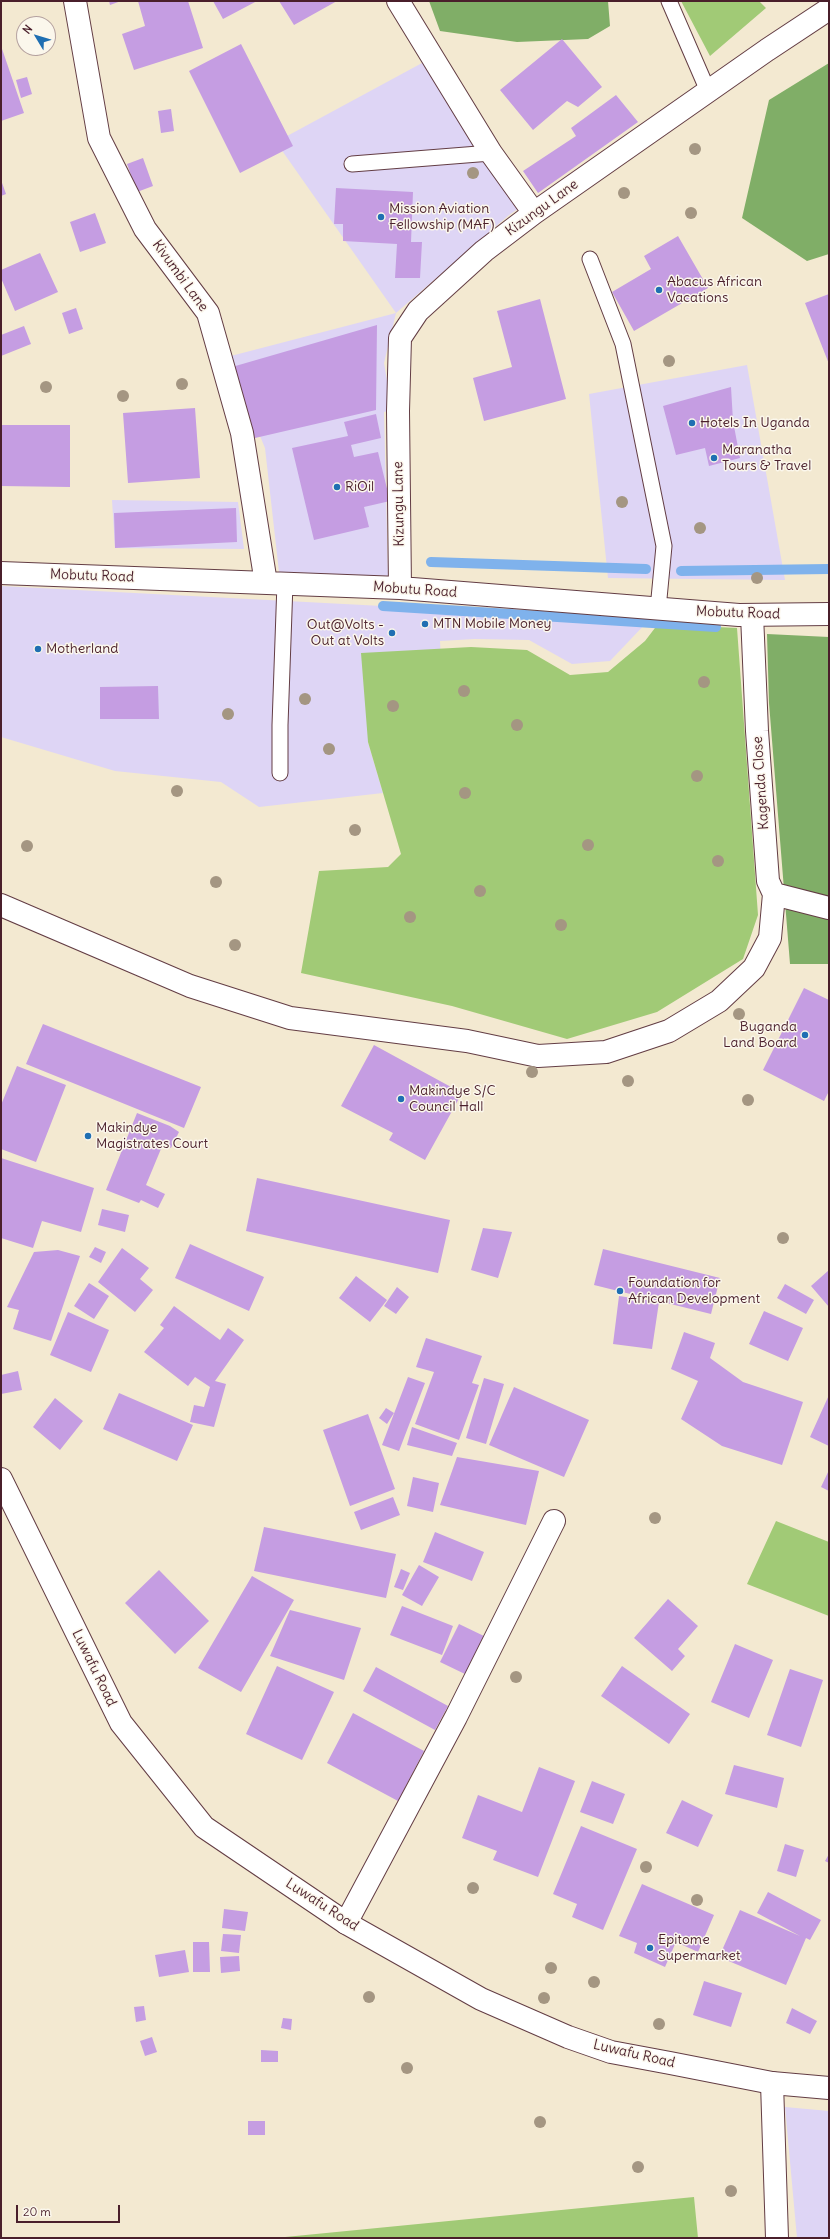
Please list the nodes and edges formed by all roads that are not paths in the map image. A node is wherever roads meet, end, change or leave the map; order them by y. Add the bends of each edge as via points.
1 (75, 1) edge
2 (398, 1) edge
3 (669, 1) edge
4 (829, 10) edge
5 (708, 91) junction
6 (491, 153) junction
7 (352, 164) dead end
8 (534, 213) junction
9 (590, 259) dead end
10 (1, 573) edge
11 (276, 583) junction
12 (400, 588) junction
13 (658, 609) junction
14 (829, 614) edge
15 (752, 615) junction
16 (280, 773) dead end
17 (774, 894) junction
18 (1, 905) edge
19 (829, 908) edge
20 (1, 1479) edge
21 (554, 1521) dead end
22 (346, 1923) junction
23 (772, 2083) junction
24 (829, 2088) edge
25 (777, 2238) edge

1 - 11 street, Kivumbi Lane via 99,138 145,229 208,314 242,433
2 - 6 street
3 - 5 lane
4 - 5 street, Kizungu Lane
5 - 8 street, Kizungu Lane
6 - 7 lane
6 - 8 street
8 - 12 street, Kizungu Lane via 484,251 418,311 400,338
9 - 13 lane via 623,344 664,546
10 - 11 street, Mobutu Road
11 - 12 street, Mobutu Road
11 - 16 lane
12 - 13 street, Mobutu Road
13 - 15 street, Mobutu Road
14 - 15 street, Mobutu Road
15 - 17 street, Kagenda Close via 764,837 768,881
17 - 18 street via 770,938 754,968 719,1001 669,1031 606,1052 538,1056 466,1041 290,1018 190,986
17 - 19 street
20 - 22 street, Luwafu Road via 121,1723 204,1827
21 - 22 street via 456,1717
22 - 23 street, Luwafu Road via 481,1999 568,2037 611,2052
23 - 24 street, Luwafu Road
23 - 25 street

